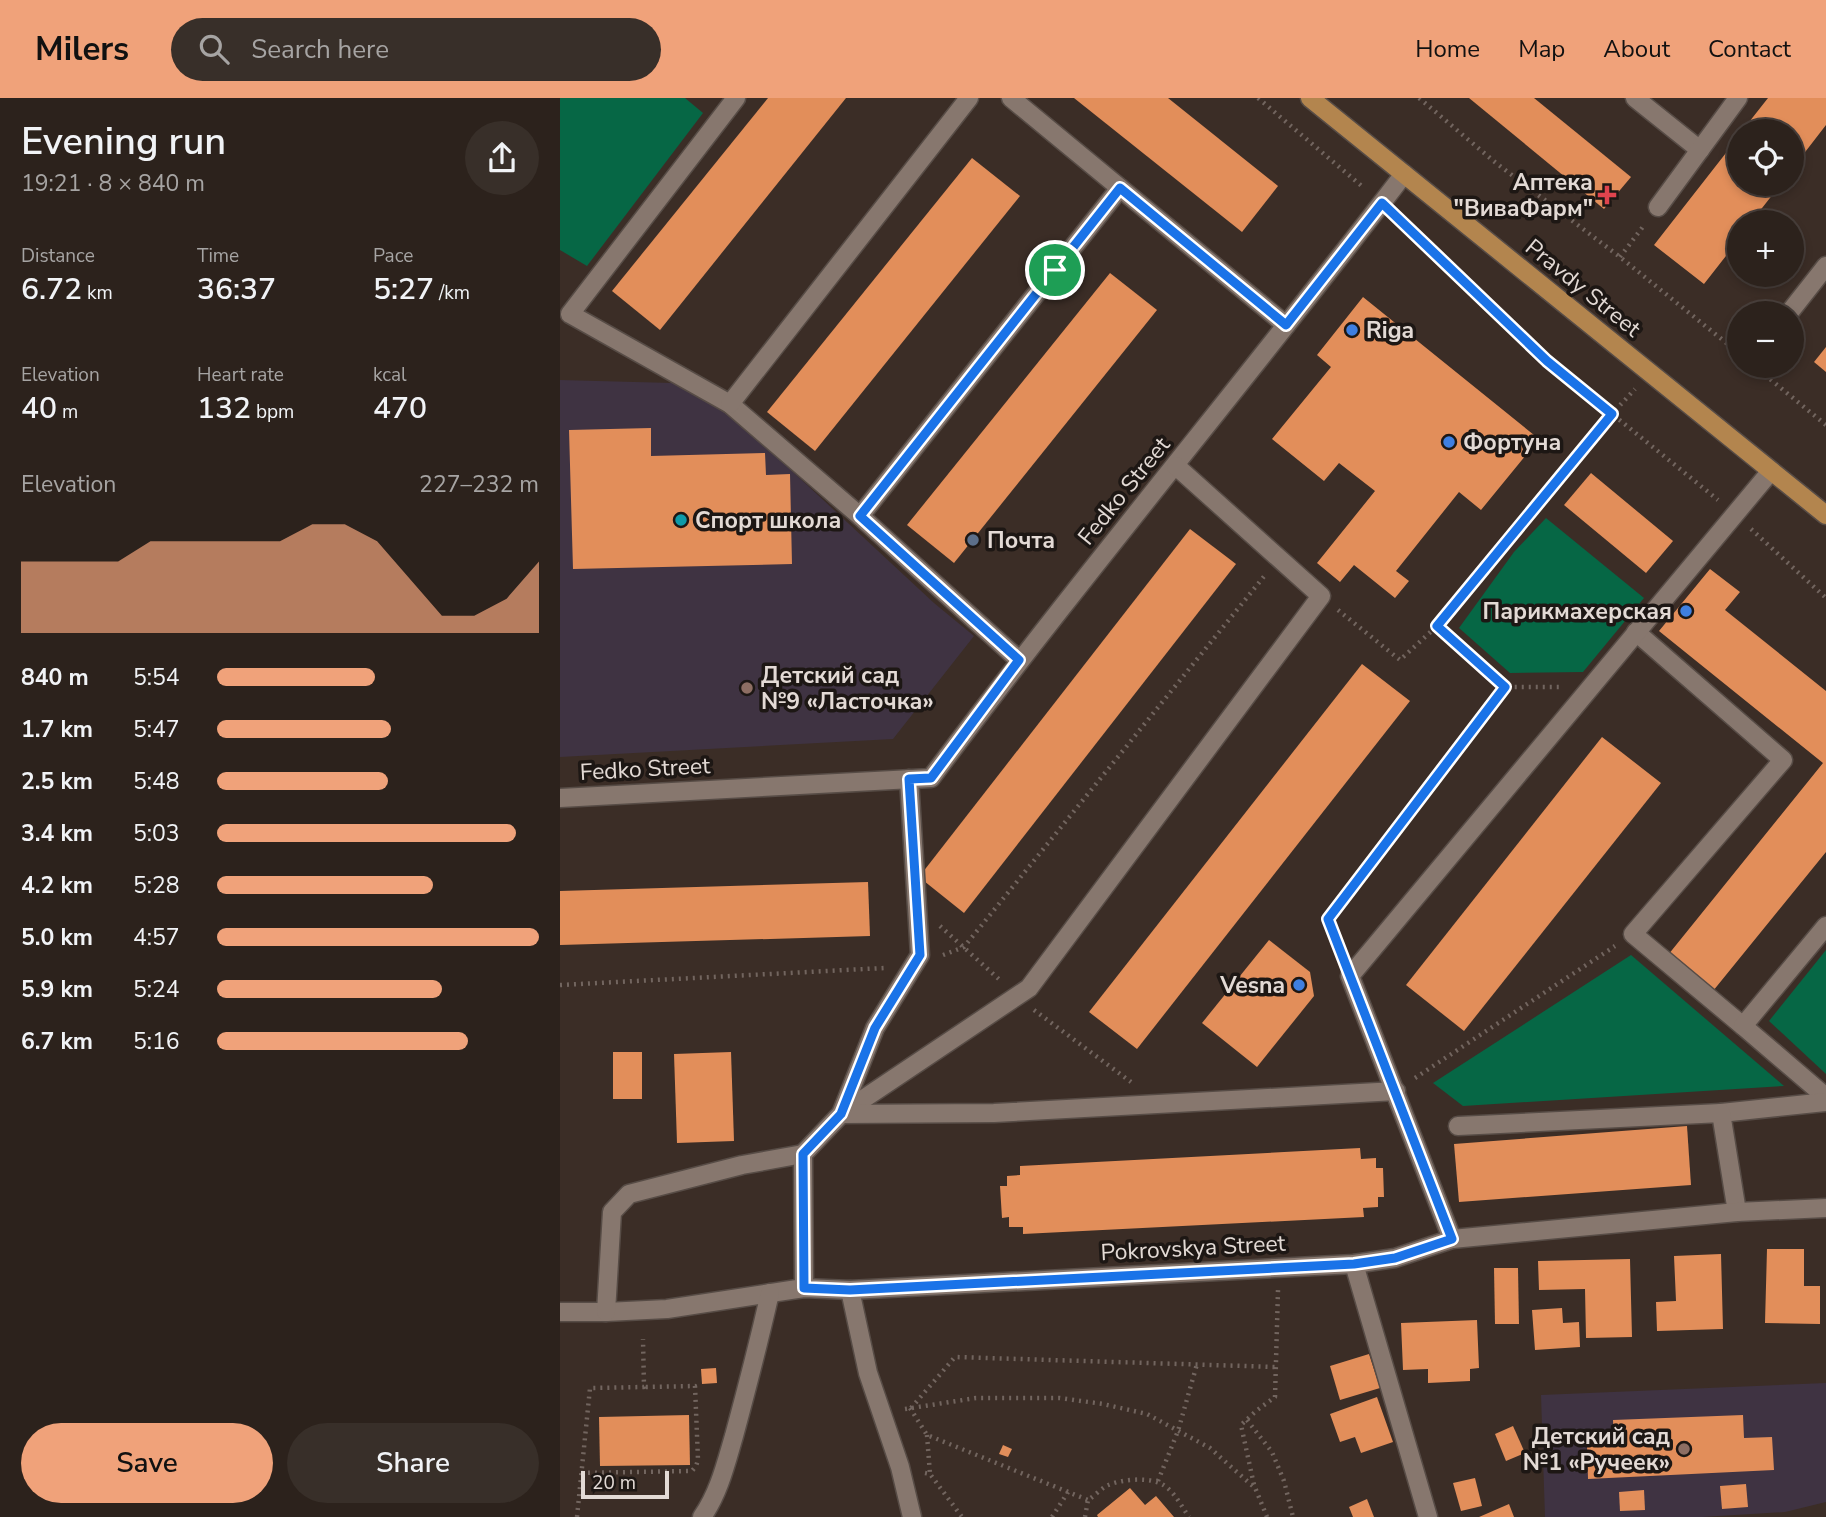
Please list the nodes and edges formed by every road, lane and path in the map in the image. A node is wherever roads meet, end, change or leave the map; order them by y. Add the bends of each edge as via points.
1 (736, 98) edge
2 (969, 98) edge
3 (1012, 98) edge
4 (1258, 98) edge
5 (1310, 98) edge
6 (1419, 98) edge
7 (1635, 98) edge
8 (1738, 98) edge
9 (1700, 150) junction
10 (1404, 174) junction
11 (1120, 188) junction
12 (1382, 203) junction
13 (1658, 207) joint
14 (1620, 257) junction
15 (1826, 267) edge
16 (1799, 301) edge
17 (1286, 325) junction
18 (1727, 343) edge
19 (1650, 373) junction
20 (1769, 378) edge
21 (730, 404) junction
22 (1612, 414) junction
23 (1826, 425) edge
24 (1176, 466) junction
25 (1771, 471) junction
26 (1734, 513) junction
27 (860, 516) junction
28 (1826, 516) edge
29 (1279, 558) junction
30 (1321, 596) junction
31 (1826, 598) edge
32 (1437, 626) junction
33 (1636, 632) junction
34 (1019, 660) junction
35 (1505, 687) junction
36 (1590, 687) junction
37 (909, 779) junction
38 (560, 798) edge
39 (1826, 926) edge
40 (1633, 934) junction
41 (914, 966) junction
42 (1350, 976) junction
43 (560, 985) edge
44 (1744, 1026) junction
45 (1396, 1091) junction
46 (1826, 1100) edge
47 (1721, 1113) junction
48 (841, 1114) junction
49 (1458, 1126) dead end
50 (803, 1154) junction
51 (1826, 1208) edge
52 (1737, 1212) junction
53 (1452, 1239) junction
54 (1354, 1264) junction
55 (1279, 1268) junction
56 (804, 1288) junction
57 (850, 1290) junction
58 (769, 1293) junction
59 (560, 1312) edge
60 (606, 1312) junction
61 (643, 1339) dead end
62 (1196, 1364) junction
63 (1276, 1367) junction
64 (644, 1387) junction
65 (910, 1408) junction
66 (1247, 1419) junction
67 (1178, 1431) junction
68 (927, 1435) junction
69 (900, 1467) junction
70 (581, 1473) junction
71 (930, 1474) junction
72 (1158, 1481) junction
73 (1256, 1489) junction
74 (1068, 1492) junction
75 (1088, 1500) junction
76 (577, 1517) edge
77 (702, 1517) edge
78 (912, 1517) edge
79 (962, 1517) edge
80 (1052, 1517) edge
81 (1085, 1517) edge
82 (1189, 1517) edge
83 (1267, 1517) edge
84 (1293, 1517) edge
85 (1428, 1517) edge

1 - 21 street via 570,314
2 - 21 street
3 - 11 street
4 - 12 path
5 - 10 main road, Pravdy Street
6 - 14 path
7 - 9 street
8 - 9 street
9 - 13 street
10 - 12 street, Fedko Street
10 - 19 main road, Pravdy Street
11 - 17 street
11 - 27 street
12 - 17 street, Fedko Street
12 - 22 path via 1547,361
13 - 14 path
14 - 18 path
15 - 16 street
17 - 24 street, Fedko Street
19 - 22 path
19 - 25 main road, Pravdy Street
20 - 23 path
21 - 27 street
22 - 26 path
22 - 32 path
24 - 29 street
24 - 34 street, Fedko Street
25 - 26 street
25 - 28 main road, Pravdy Street
26 - 31 path
26 - 33 street
27 - 34 street
29 - 30 street
29 - 41 path via 964,947
30 - 32 path via 1400,660
30 - 48 street via 1029,988
32 - 35 path
33 - 36 street
33 - 40 street via 1783,760
34 - 37 street, Fedko Street via 931,778
35 - 36 path
35 - 42 path via 1328,919
36 - 42 street
37 - 38 street, Fedko Street
37 - 41 street via 920,955
39 - 44 street
40 - 44 street
40 - 45 path
41 - 43 path
41 - 48 street via 875,1028
42 - 45 street
44 - 46 street
45 - 48 street via 994,1113
45 - 53 street
46 - 47 street
47 - 49 street
47 - 52 street
48 - 50 street
50 - 56 street
50 - 60 street via 629,1194 612,1212
51 - 52 street, Pokrovskya Street
52 - 53 street, Pokrovskya Street
53 - 54 street, Pokrovskya Street via 1395,1258
54 - 55 street, Pokrovskya Street
54 - 85 street
55 - 57 street, Pokrovskya Street
55 - 63 path
56 - 57 street, Pokrovskya Street
56 - 58 street, Pokrovskya Street
57 - 69 street via 868,1373
58 - 60 street, Pokrovskya Street via 667,1309
58 - 77 street via 726,1465
59 - 60 street, Pokrovskya Street
61 - 64 path
62 - 63 path
62 - 65 path via 954,1357
62 - 67 path
63 - 66 path via 1275,1398
64 - 70 path via 590,1388
64 - 70 path via 695,1386 696,1466 692,1471
65 - 67 path via 976,1398 1060,1398 1147,1414
65 - 68 path
66 - 73 path via 1241,1425
66 - 84 path via 1272,1452
67 - 72 path
67 - 73 path via 1210,1448
68 - 71 path
68 - 74 path
69 - 71 path
69 - 78 street
70 - 76 path
71 - 79 path
72 - 75 path via 1106,1486
72 - 82 path
73 - 83 path
74 - 75 path
74 - 80 path
75 - 81 path

